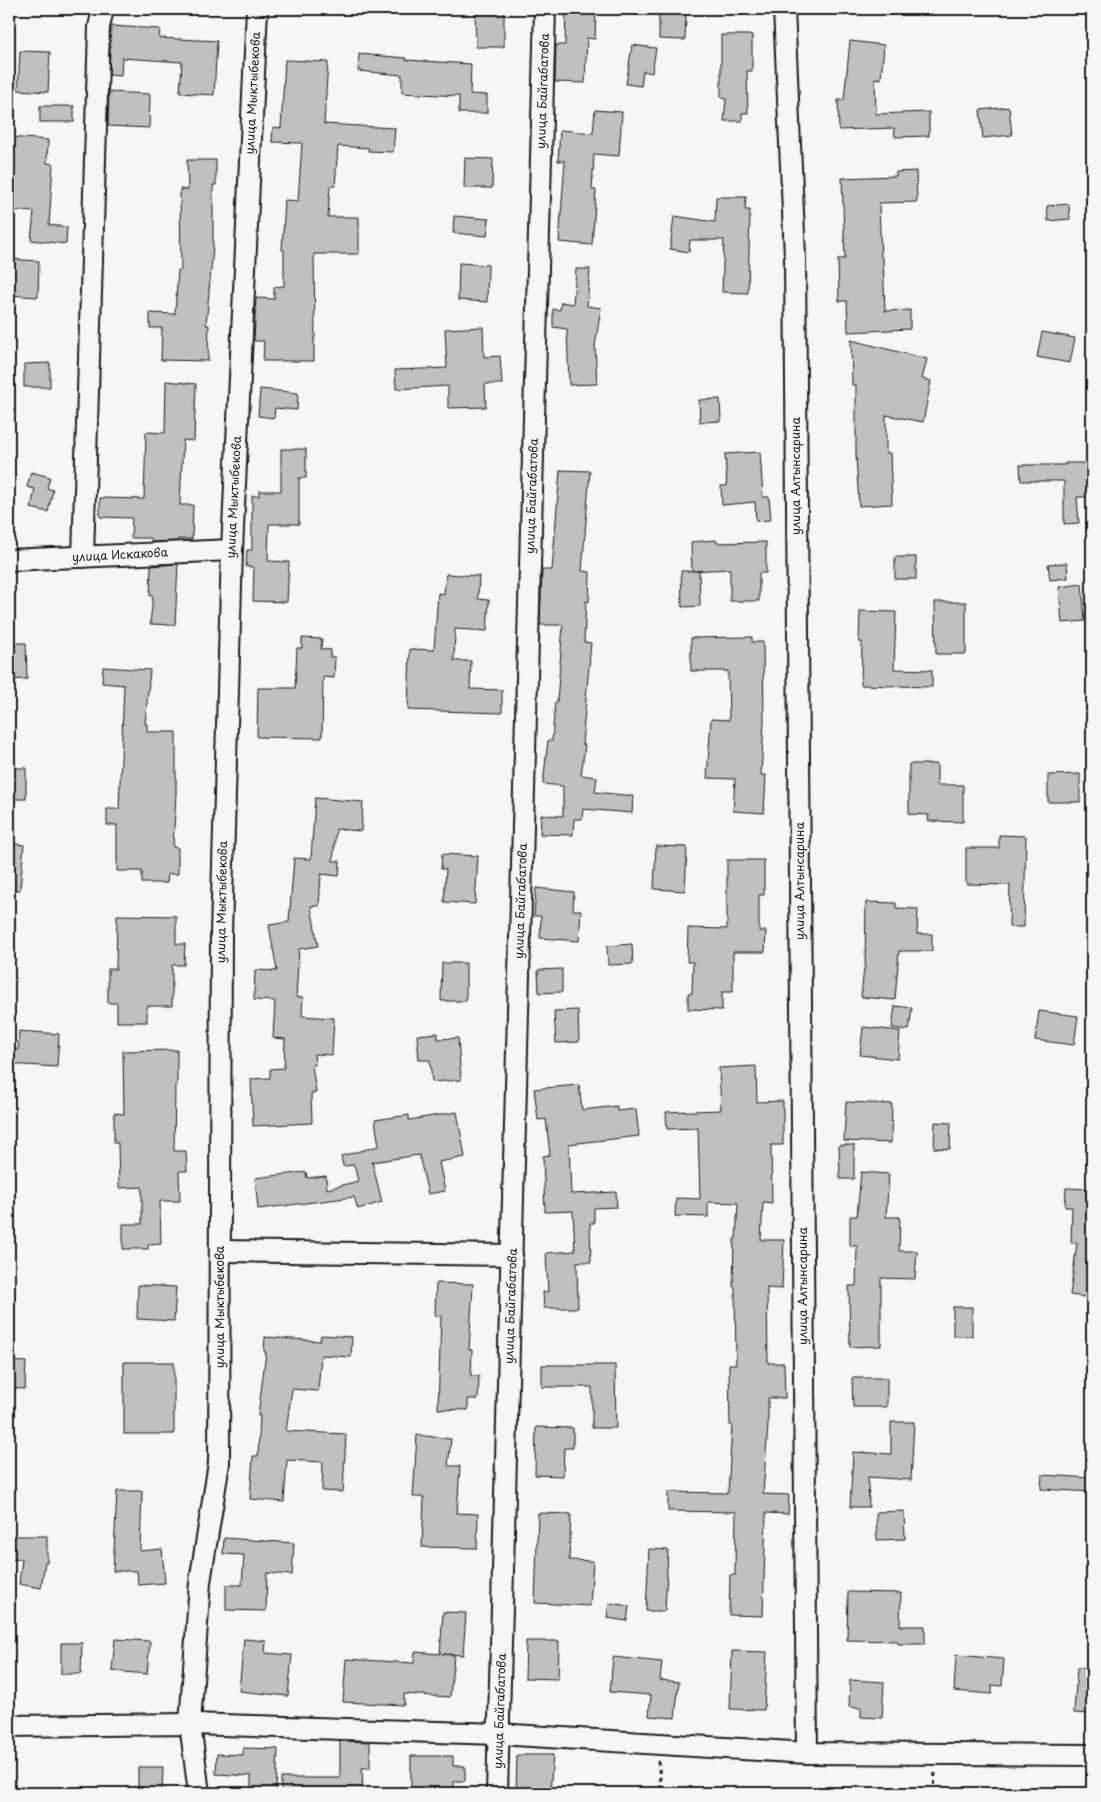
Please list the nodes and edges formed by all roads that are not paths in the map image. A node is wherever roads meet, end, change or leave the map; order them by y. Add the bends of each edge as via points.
1 (103, 9) edge
2 (256, 9) edge
3 (545, 9) edge
4 (784, 9) edge
5 (232, 550) junction
6 (83, 557) junction
7 (9, 560) edge
8 (220, 1251) junction
9 (512, 1255) junction
10 (190, 1724) junction
11 (9, 1726) edge
12 (499, 1734) junction
13 (807, 1753) junction
14 (1092, 1756) edge
15 (199, 1793) edge
16 (498, 1793) edge

1 - 6 street via 99,36
2 - 5 street, улица Мыктыбекова
3 - 9 street, улица Байгабатова
4 - 13 street, улица Алтынсарина via 795,257
5 - 6 street, улица Искакова
5 - 8 street, улица Мыктыбекова via 220,934
6 - 7 street, улица Искакова
8 - 9 street
8 - 10 street, улица Мыктыбекова via 219,1463 200,1582
9 - 12 street, улица Байгабатова
10 - 11 street
10 - 12 street
10 - 15 street, улица Мыктыбекова
12 - 13 street
12 - 16 street, улица Байгабатова
13 - 14 street

